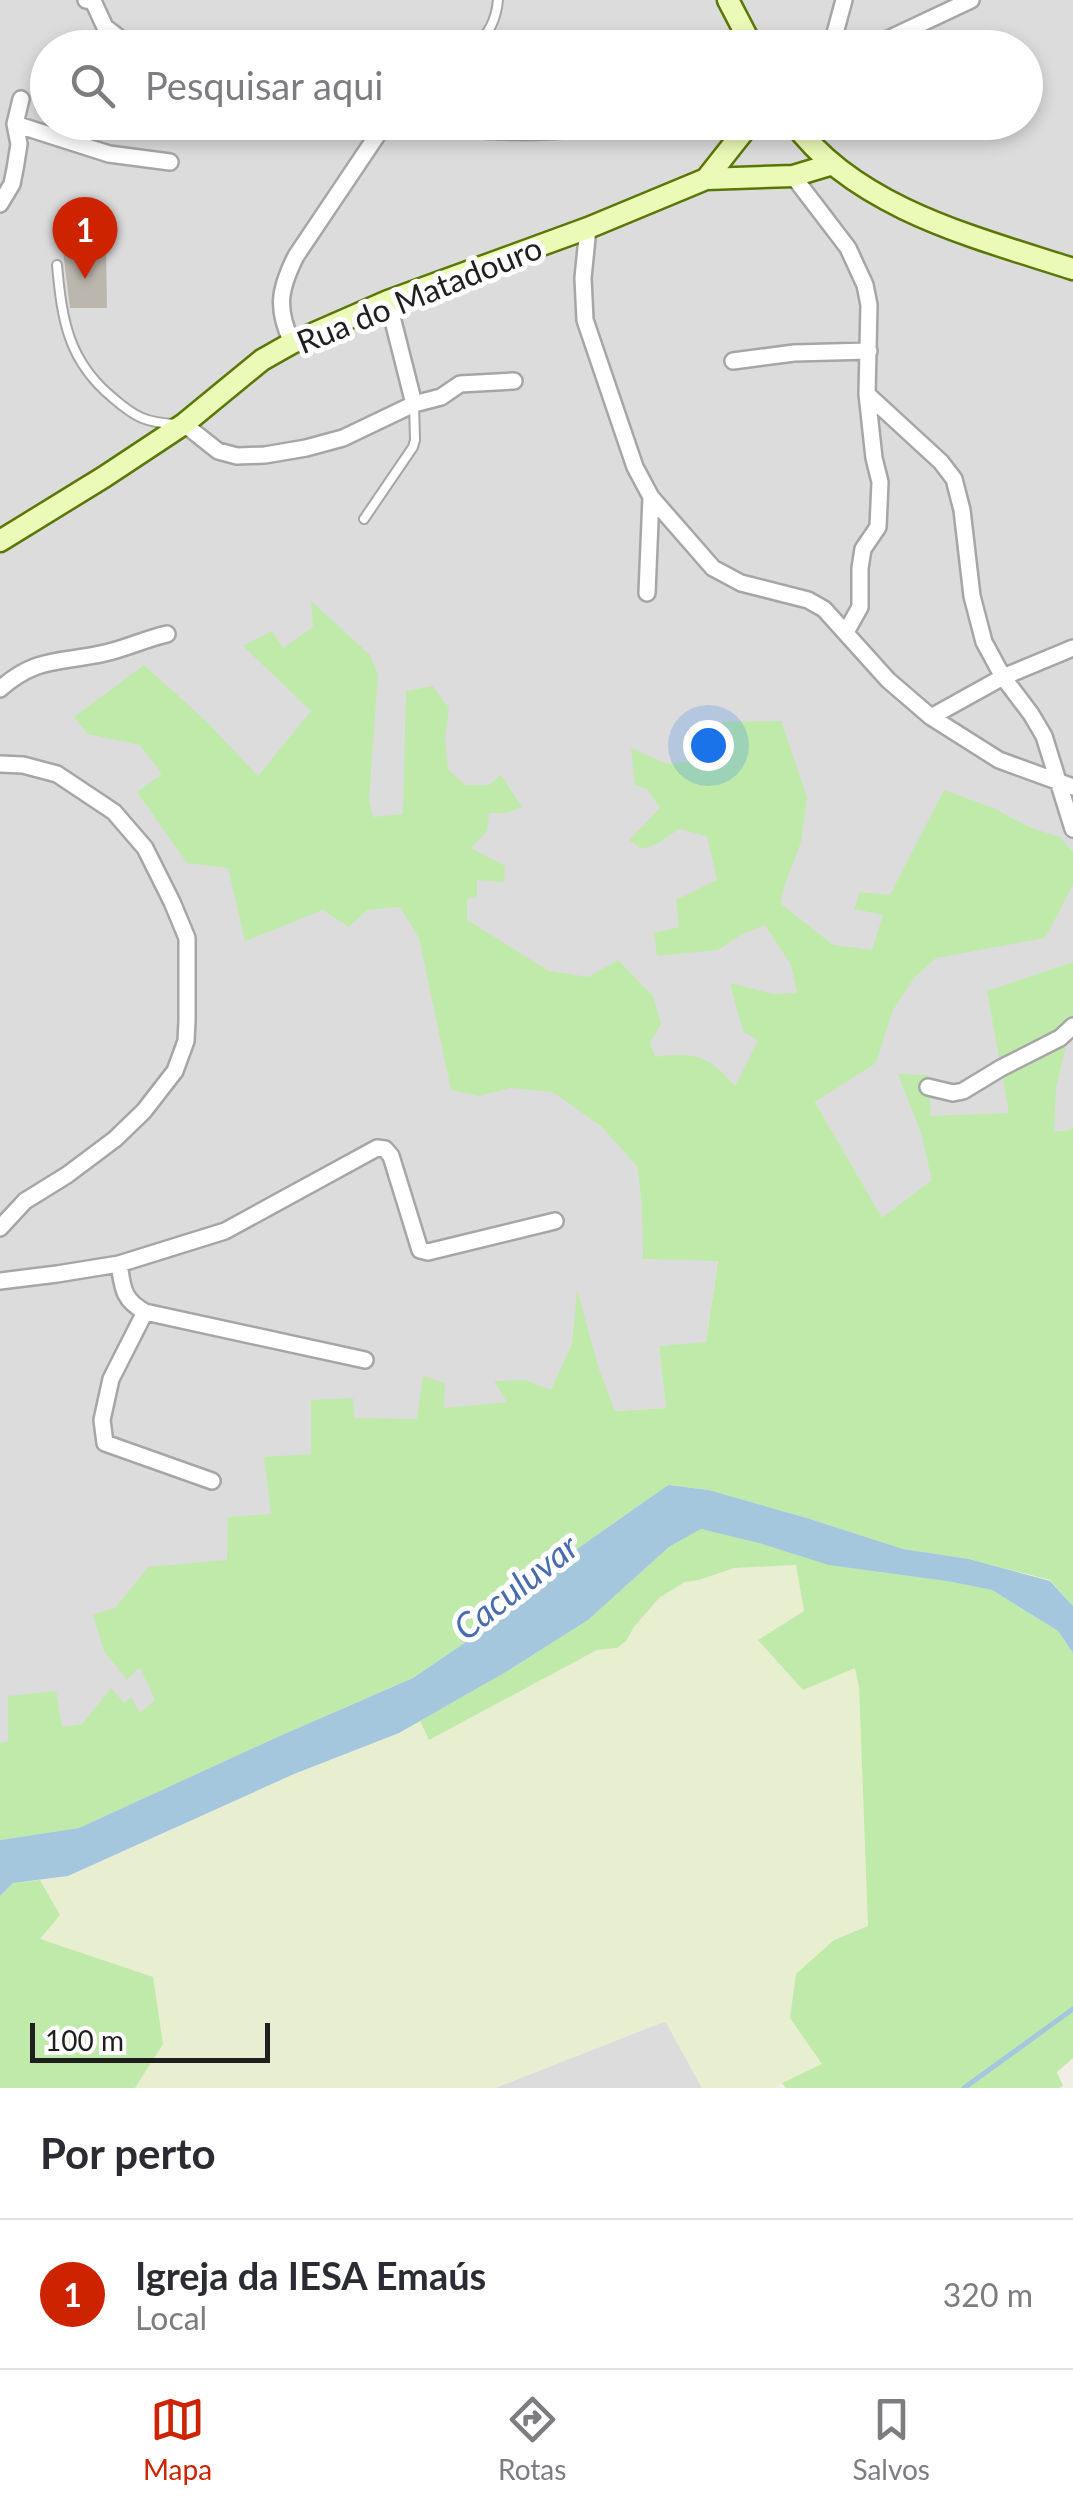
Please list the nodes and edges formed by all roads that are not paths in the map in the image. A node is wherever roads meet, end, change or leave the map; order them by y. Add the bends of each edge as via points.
1 (91, 0) edge
2 (498, 0) edge
3 (728, 0) edge
4 (844, 0) edge
5 (971, 0) edge
6 (109, 30) edge
7 (490, 30) edge
8 (744, 30) edge
9 (836, 30) edge
10 (907, 30) edge
11 (21, 99) dead end
12 (15, 124) junction
13 (30, 129) edge
14 (65, 140) edge
15 (374, 140) edge
16 (737, 140) edge
17 (808, 140) edge
18 (170, 162) dead end
19 (833, 164) junction
20 (793, 176) junction
21 (706, 180) junction
22 (0, 204) edge
23 (588, 228) junction
24 (57, 265) dead end
25 (1073, 269) edge
26 (388, 301) junction
27 (292, 343) junction
28 (869, 351) junction
29 (733, 361) dead end
30 (514, 380) dead end
31 (868, 394) junction
32 (414, 404) junction
33 (184, 424) junction
34 (651, 496) junction
35 (364, 519) dead end
36 (5, 533) edge
37 (648, 593) dead end
38 (846, 632) junction
39 (167, 634) dead end
40 (1073, 648) edge
41 (1002, 677) junction
42 (0, 689) edge
43 (930, 717) junction
44 (0, 764) edge
45 (1066, 784) edge
46 (1073, 829) edge
47 (1073, 1026) edge
48 (1067, 1043) edge
49 (928, 1086) dead end
50 (556, 1221) dead end
51 (0, 1228) edge
52 (120, 1264) junction
53 (0, 1280) edge
54 (145, 1312) junction
55 (364, 1360) dead end
56 (212, 1481) dead end

1 - 6 street
2 - 7 lane
3 - 8 street
4 - 9 street
5 - 10 street
11 - 12 street
12 - 13 street
12 - 22 street via 15,169
14 - 18 street
15 - 27 street via 285,278 280,313
16 - 21 street
17 - 19 street
19 - 20 street
19 - 25 street via 881,197 946,227
20 - 21 street
20 - 28 street via 848,248 866,285
21 - 23 street, Rua do Matadouro
23 - 26 street, Rua do Matadouro
23 - 34 street via 584,320
24 - 33 lane via 71,343 92,380 154,424
26 - 27 street, Rua do Matadouro
26 - 32 street
27 - 33 street, Rua do Matadouro
28 - 29 street
28 - 31 street
30 - 32 street via 460,384
31 - 38 street via 880,482 878,527 863,549 860,606
31 - 41 street via 954,479 972,596
32 - 33 street via 343,438 266,455 218,451
32 - 35 lane via 413,447
33 - 36 street, Rua do Matadouro
34 - 37 street
34 - 38 street via 714,568 741,584 808,600
38 - 43 street
39 - 42 street via 102,654 48,661
40 - 41 street
41 - 43 street
41 - 45 street via 1031,714
43 - 45 street via 1000,760
44 - 51 street via 57,774 114,812 145,848 186,938 187,1021 175,1072 144,1111 24,1201
45 - 46 street
47 - 48 street
48 - 49 street via 954,1093
50 - 52 street via 420,1250 391,1156 378,1148 225,1231
52 - 53 street
52 - 54 street via 124,1295
54 - 55 street
54 - 56 street via 111,1379 102,1420 105,1443

